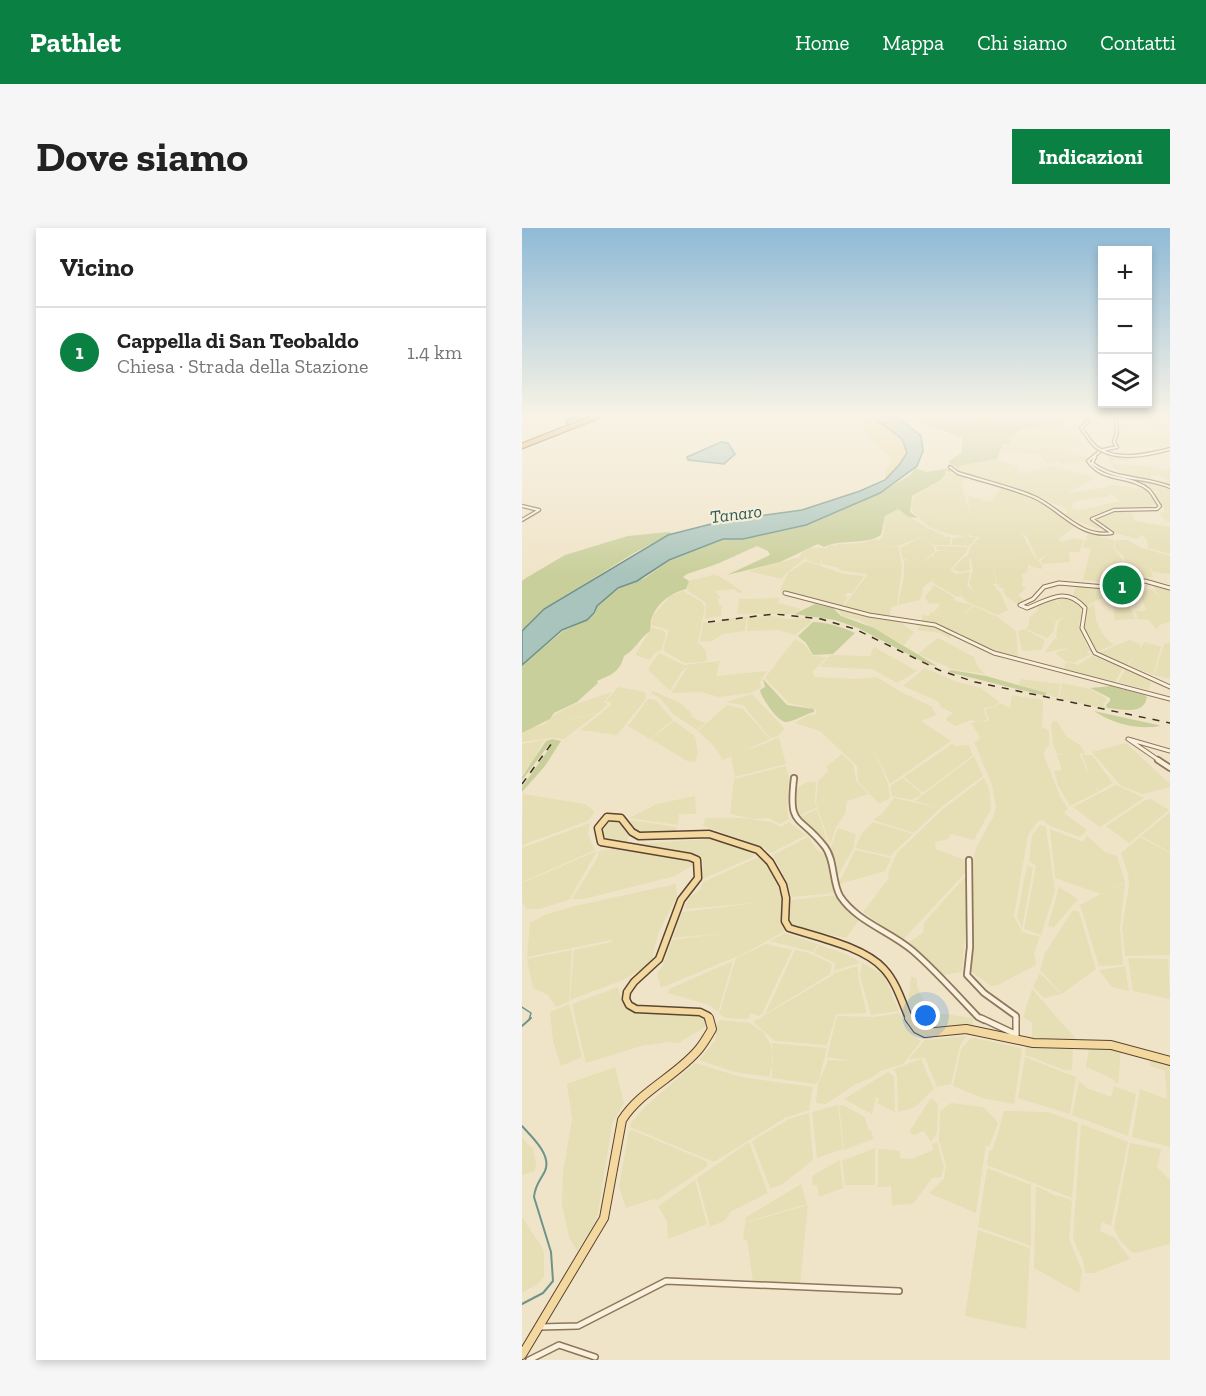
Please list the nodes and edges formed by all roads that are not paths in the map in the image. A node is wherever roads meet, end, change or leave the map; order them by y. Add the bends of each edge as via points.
1 (952, 469) edge
2 (1093, 469) edge
3 (1100, 469) edge
4 (1170, 488) edge
5 (522, 506) edge
6 (522, 520) edge
7 (1170, 588) edge
8 (785, 593) dead end
9 (1170, 687) edge
10 (1170, 699) edge
11 (1170, 752) edge
12 (1170, 768) edge
13 (794, 778) dead end
14 (969, 860) dead end
15 (1018, 1039) junction
16 (1170, 1061) edge
17 (899, 1291) dead end
18 (537, 1327) junction
19 (522, 1355) edge
20 (595, 1357) dead end
21 (528, 1360) edge

1 - 2 street via 1023,492 1094,534 1112,533 1092,519 1114,510 1160,506 1146,489 1101,476
3 - 4 street
5 - 6 street via 539,510
7 - 9 street via 1144,581 1117,588 1059,583 1044,588 1020,605 1028,608 1055,596 1077,600 1085,608 1083,628 1095,653
8 - 10 street via 869,615 935,625 1004,656
11 - 12 street via 1128,740
13 - 15 street via 794,817 827,849 839,894 855,913 914,952 978,1017
14 - 15 street via 967,975 1016,1016
15 - 16 main road via 1111,1045
15 - 18 main road via 975,1030 925,1033 917,1029 882,967 856,950 789,928 783,885 758,850 709,834 639,836 621,818 603,819 597,835 605,844 690,857 698,863 698,878 681,900 659,959 629,986 626,999 636,1009 700,1012 708,1016 712,1029 699,1050 641,1098 622,1120 604,1218
17 - 18 street via 666,1281 578,1326
18 - 19 main road
20 - 21 street via 559,1345

